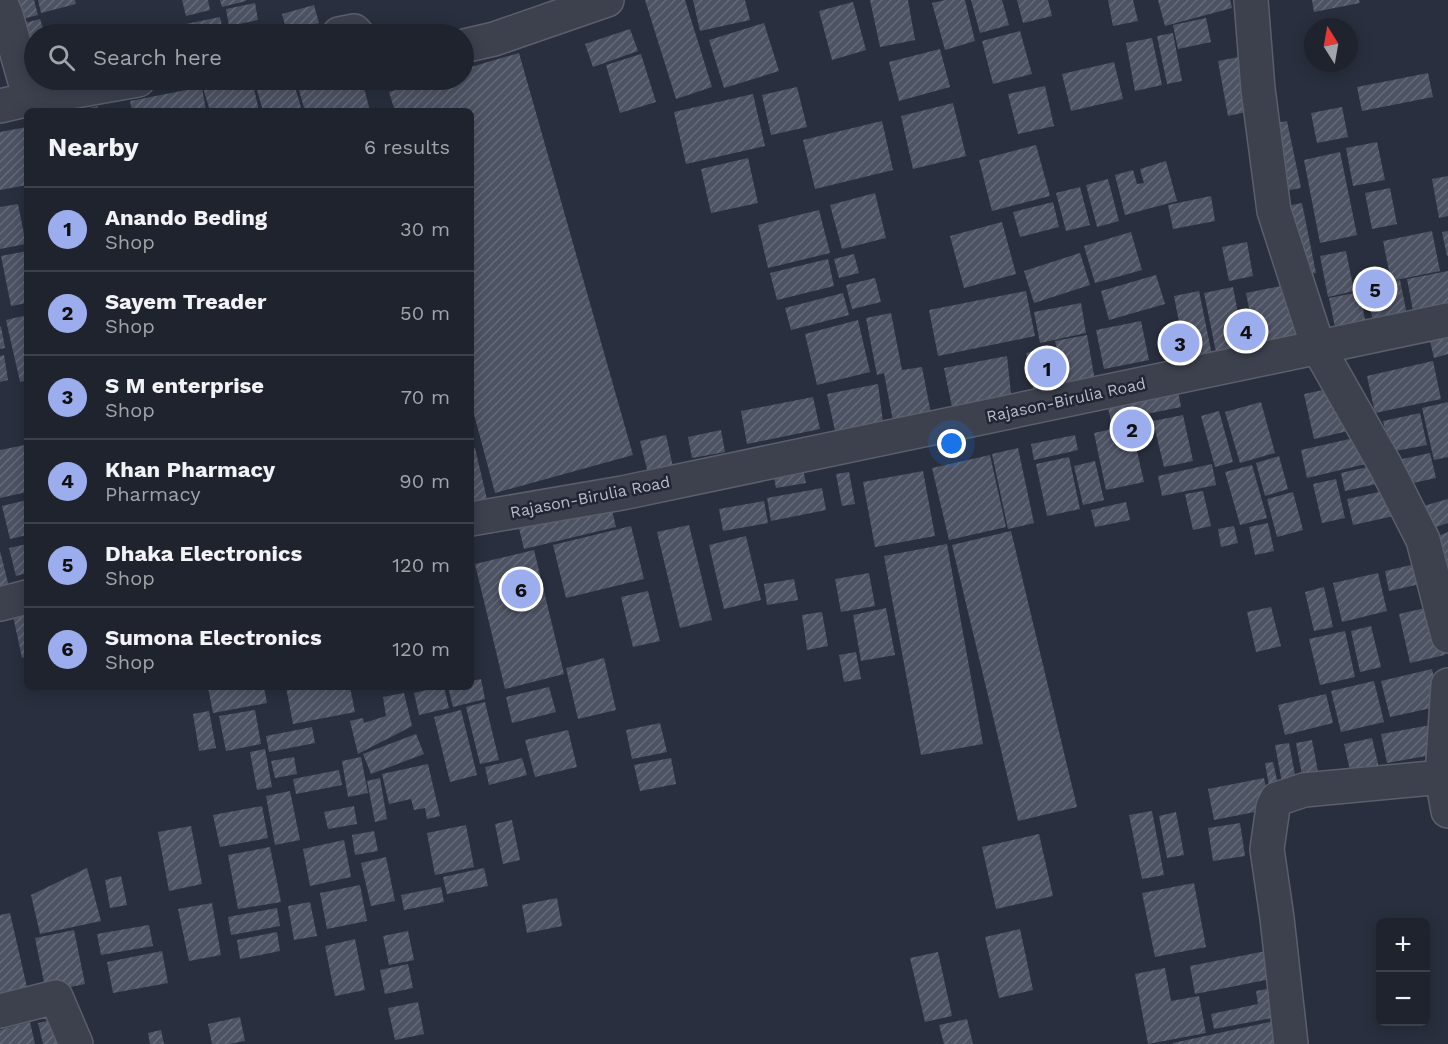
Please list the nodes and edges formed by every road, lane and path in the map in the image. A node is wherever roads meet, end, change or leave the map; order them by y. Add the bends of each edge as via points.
1 (607, 0) edge
2 (1251, 0) edge
3 (0, 1) edge
4 (474, 44) edge
5 (85, 90) edge
6 (15, 103) edge
7 (1448, 320) edge
8 (1318, 347) junction
9 (474, 518) edge
10 (24, 598) edge
11 (0, 604) edge
12 (1448, 636) edge
13 (1448, 685) edge
14 (1442, 777) junction
15 (1448, 811) edge
16 (0, 1011) edge
17 (76, 1044) edge
18 (1291, 1044) edge

1 - 4 street
2 - 8 street via 1274,211
3 - 6 street via 6,15
5 - 6 street
7 - 8 street, Rajason-Birulia Road
8 - 9 street, Rajason-Birulia Road via 622,492
8 - 12 street via 1423,540
10 - 11 street
13 - 14 street
14 - 15 street
14 - 18 street via 1304,790 1277,799 1267,849
16 - 17 street via 56,997

